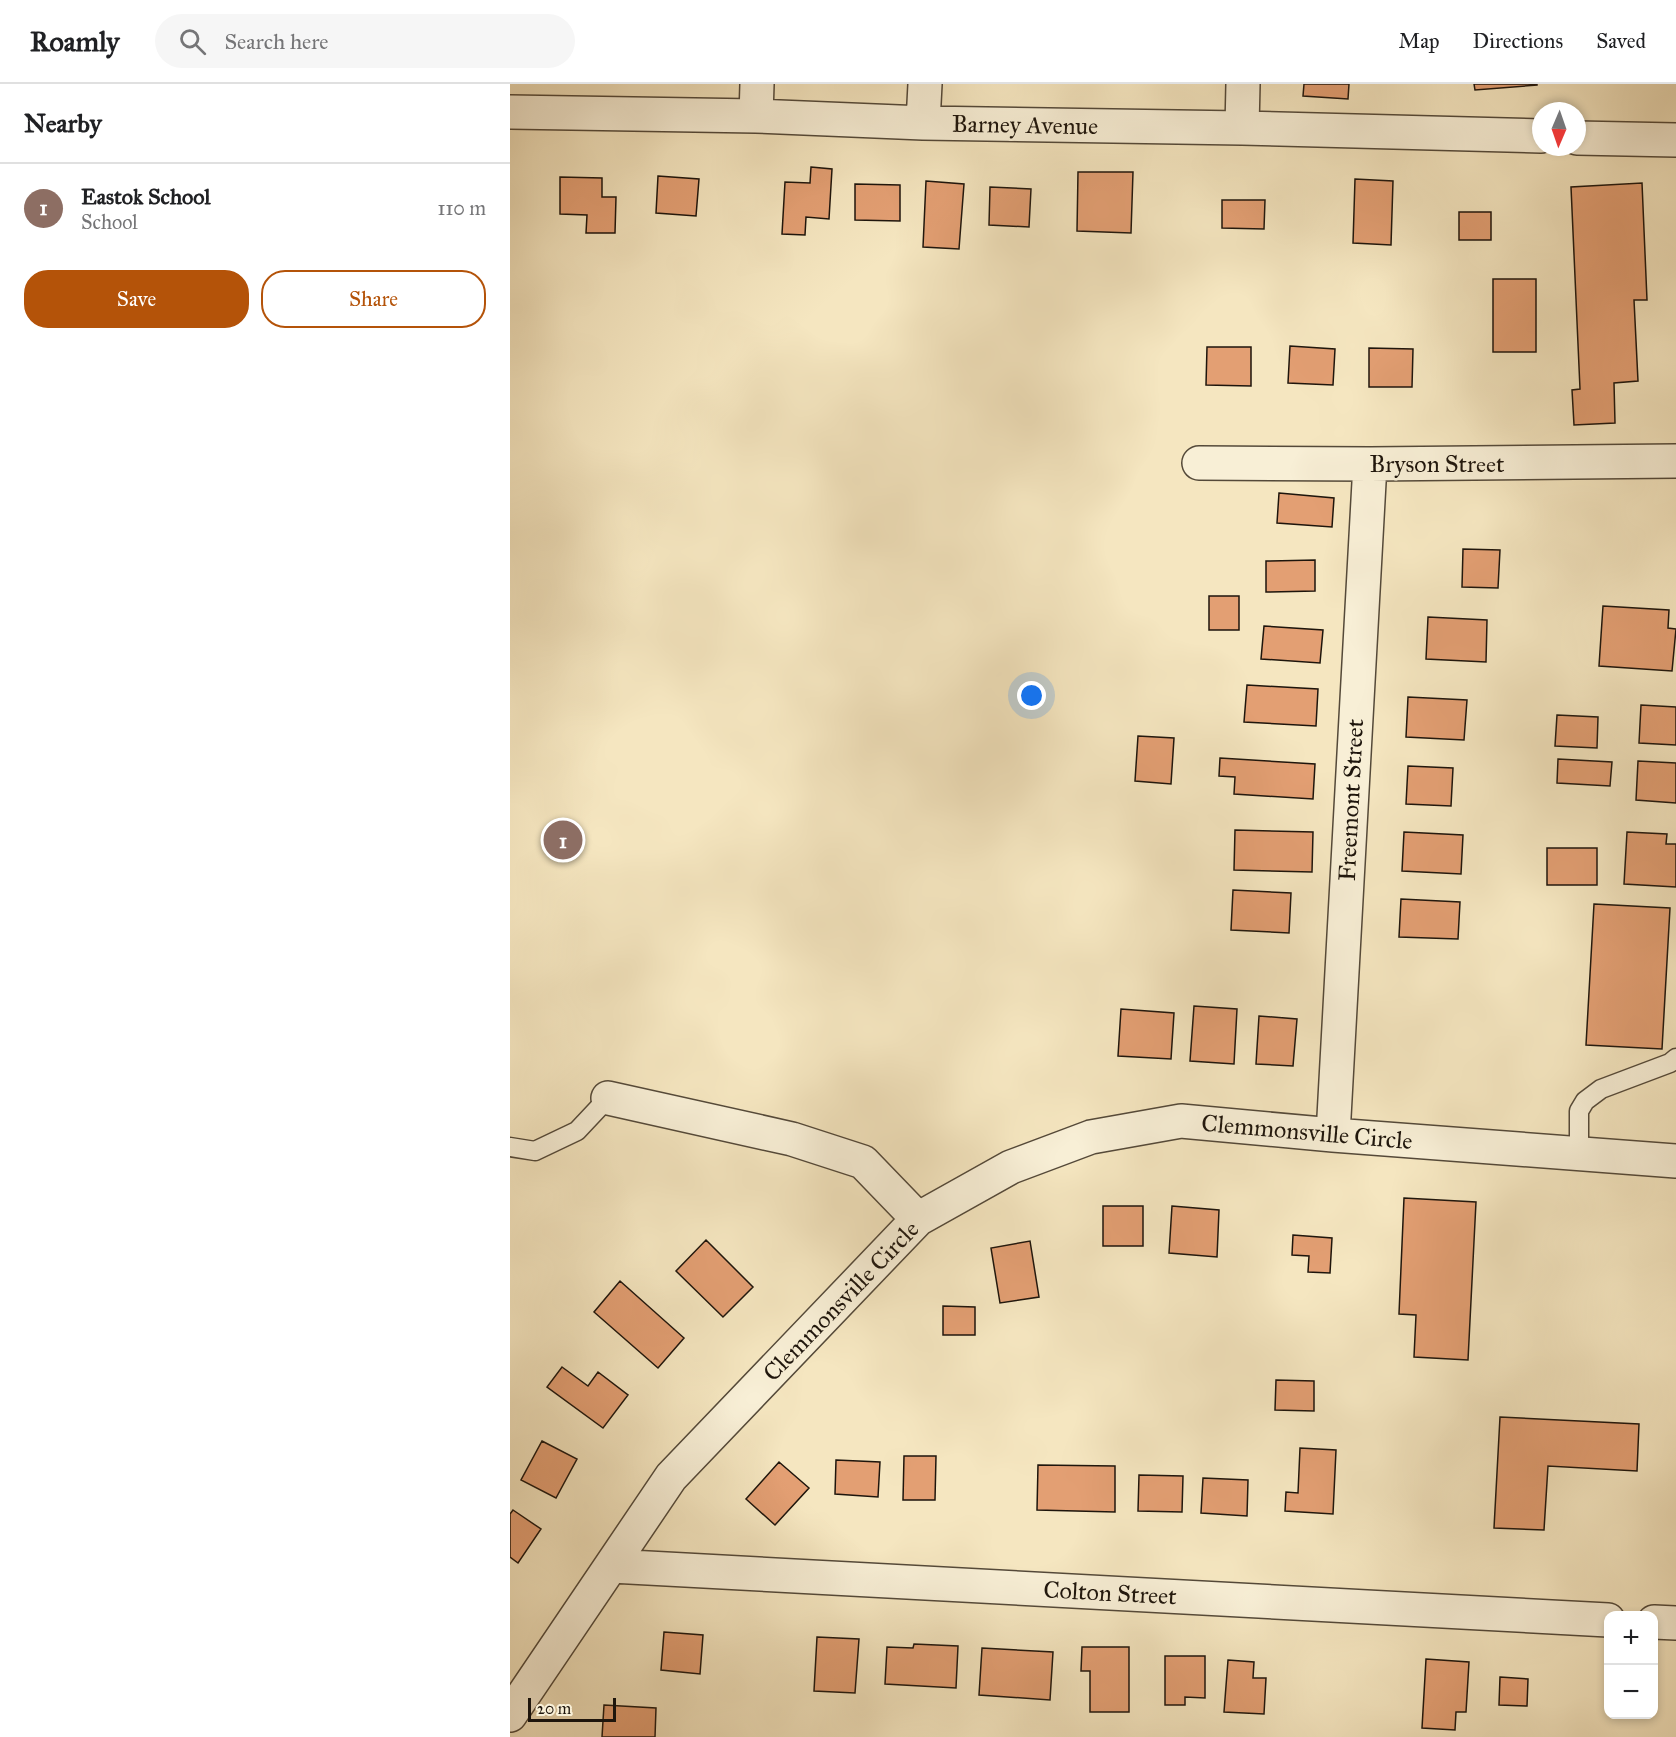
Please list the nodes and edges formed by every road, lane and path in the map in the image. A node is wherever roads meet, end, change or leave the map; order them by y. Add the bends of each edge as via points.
1 (757, 84) edge
2 (925, 84) edge
3 (1243, 84) edge
4 (510, 112) edge
5 (756, 116) junction
6 (923, 123) junction
7 (1242, 128) junction
8 (1532, 136) edge
9 (1586, 138) edge
10 (1676, 140) edge
11 (1676, 461) edge
12 (1198, 463) dead end
13 (1370, 464) junction
14 (1676, 1058) edge
15 (608, 1098) joint
16 (1333, 1135) junction
17 (510, 1147) edge
18 (1579, 1154) junction
19 (1676, 1161) edge
20 (918, 1219) junction
21 (611, 1566) junction
22 (1604, 1620) edge
23 (1658, 1622) edge
24 (1676, 1623) edge
25 (510, 1715) edge

1 - 5 street
2 - 6 street
3 - 7 street
4 - 5 street, Barney Avenue
5 - 6 street, Barney Avenue
6 - 7 street, Barney Avenue
7 - 8 street, Barney Avenue
9 - 10 street
11 - 13 street, Bryson Street
12 - 13 street, Bryson Street
13 - 16 street, Freemont Street
14 - 18 lane via 1600,1089 1585,1101 1580,1111
15 - 17 lane via 576,1131 535,1151
15 - 20 street via 792,1139 863,1162
16 - 18 street, Clemmonsville Circle
16 - 20 street, Clemmonsville Circle via 1181,1121 1091,1137 1011,1167
18 - 19 street, Clemmonsville Circle
20 - 21 street, Clemmonsville Circle via 671,1477
21 - 22 street, Colton Street
21 - 25 street, Clemmonsville Circle
23 - 24 street

